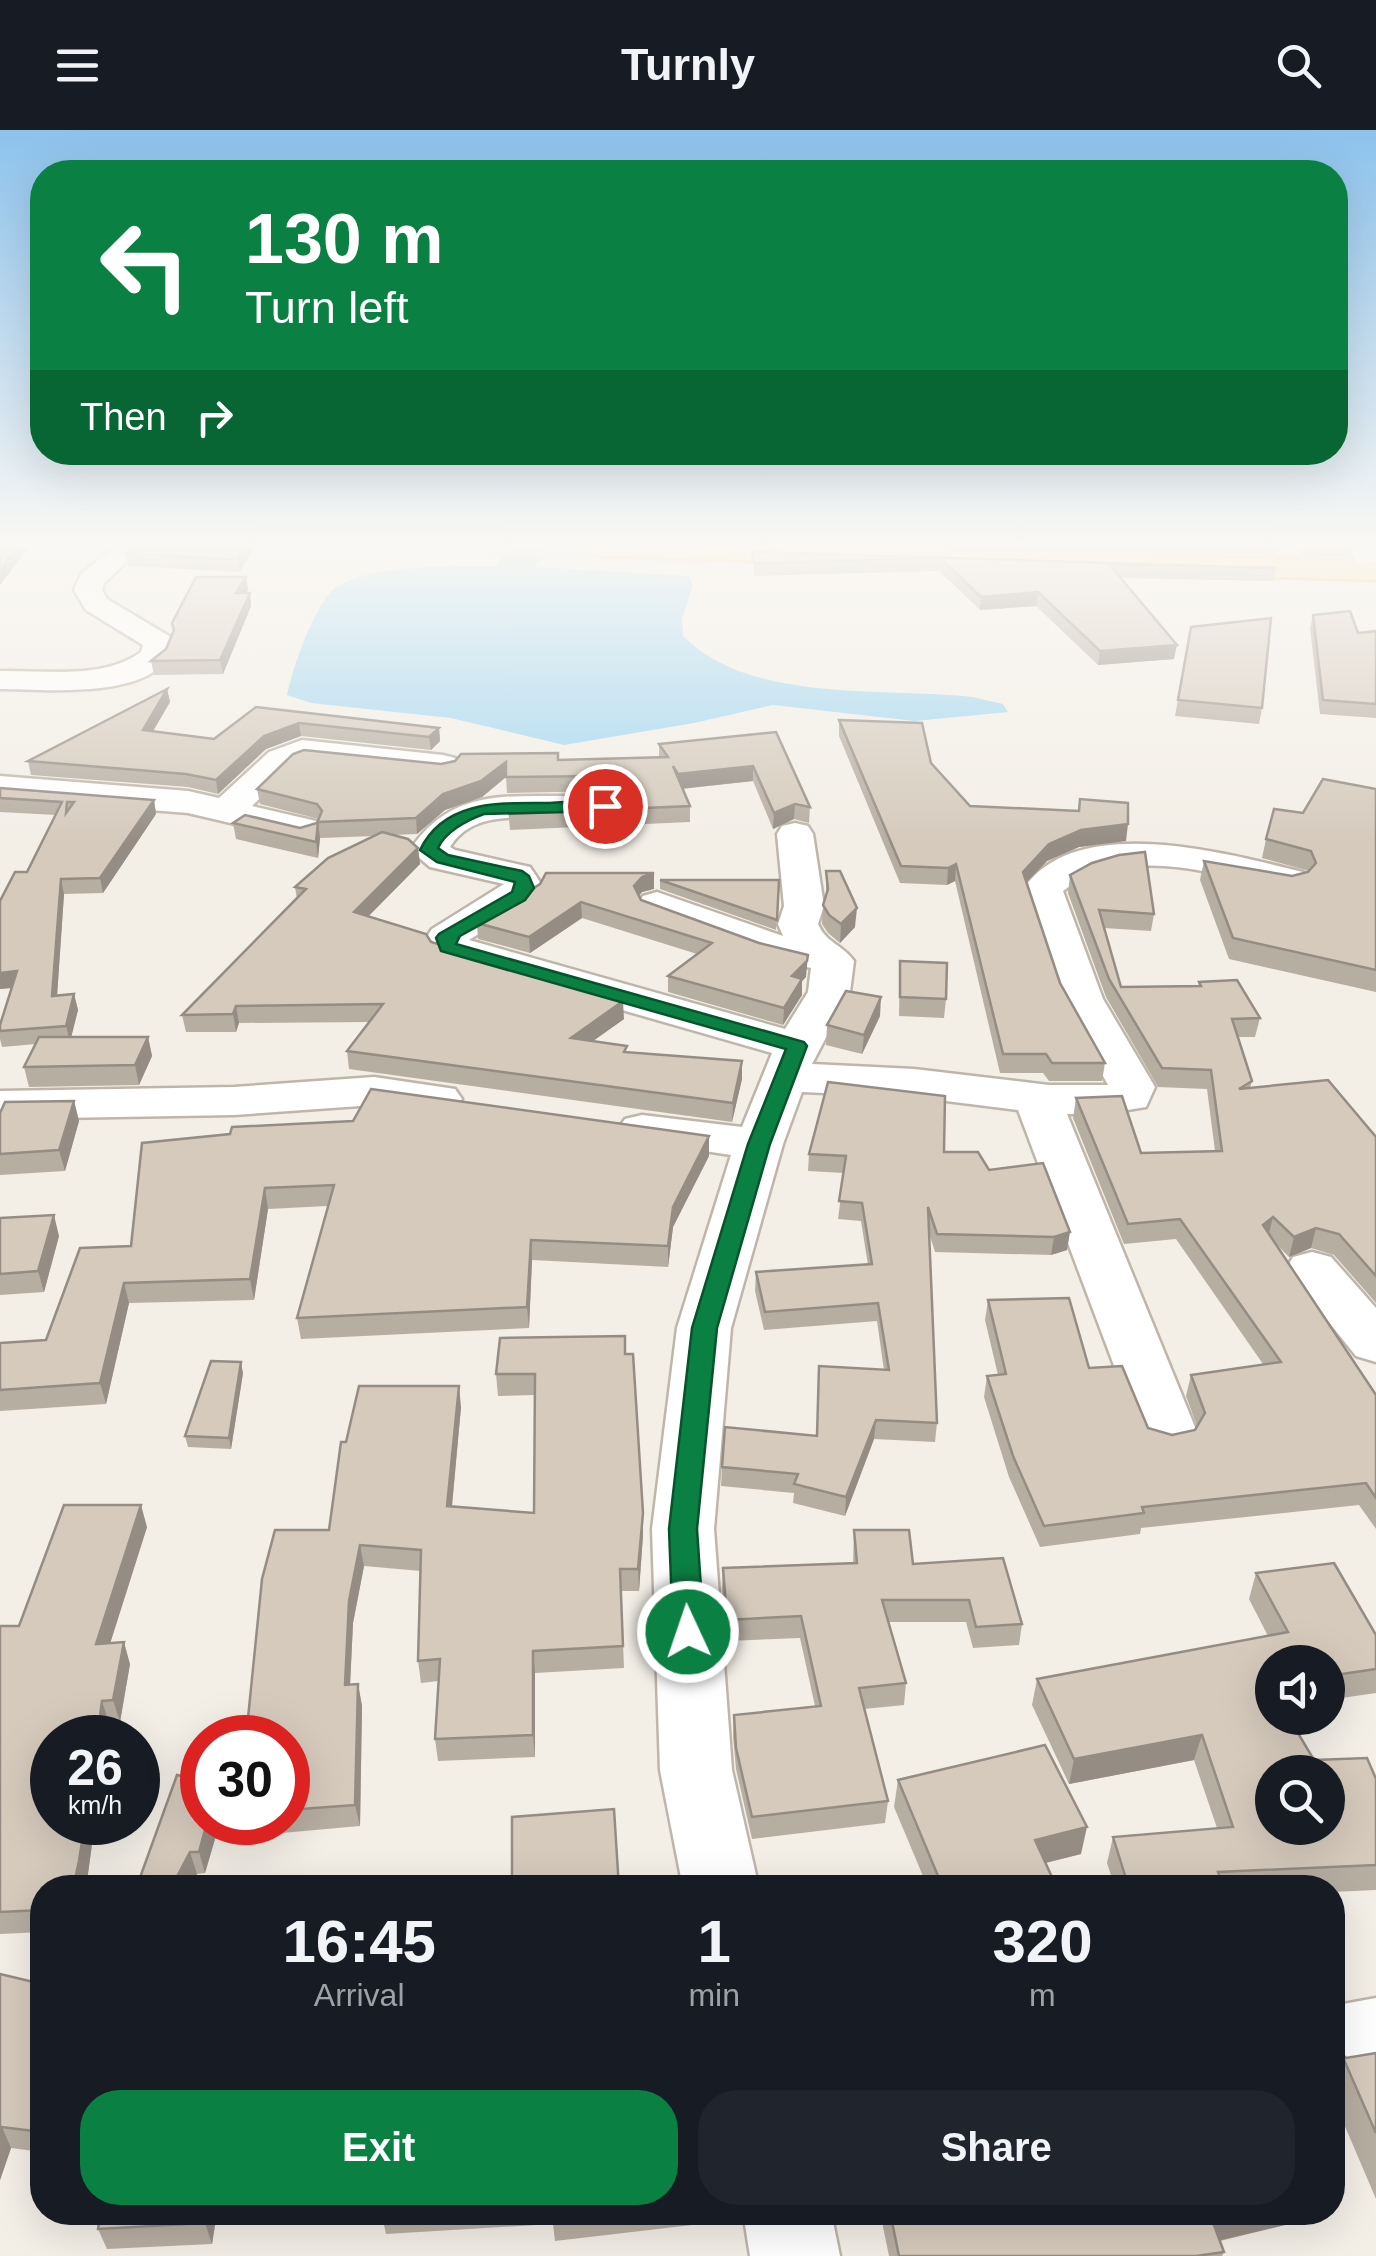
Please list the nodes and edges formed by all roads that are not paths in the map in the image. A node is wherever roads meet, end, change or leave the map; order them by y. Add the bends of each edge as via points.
1 (157, 646) edge
2 (0, 680) edge
3 (443, 765) edge
4 (0, 786) edge
5 (605, 806) edge
6 (226, 811) junction
7 (303, 829) edge
8 (795, 834) dead end
9 (1289, 880) edge
10 (657, 904) edge
11 (833, 962) junction
12 (790, 1061) junction
13 (1037, 1098) junction
14 (0, 1105) edge
15 (486, 1106) edge
16 (597, 1122) edge
17 (759, 1144) junction
18 (1312, 1269) dead end
19 (1376, 1343) edge
20 (1168, 1432) edge
21 (718, 1875) edge
22 (1376, 2038) edge
23 (1345, 2044) edge
24 (789, 2225) edge
25 (795, 2256) edge

1 - 2 street via 156,656 132,673
3 - 6 street via 302,750 281,759
4 - 6 street
5 - 12 street via 482,809 434,838 429,850 443,859 516,875 525,888 446,938 448,948
6 - 7 street
8 - 11 street via 804,906 798,924 808,948
9 - 13 street via 1168,854 1090,860 1058,871 1043,888 1082,998 1132,1088 1130,1097 1105,1101
10 - 11 street
11 - 12 street via 829,992
12 - 13 street
12 - 17 street
13 - 20 street
14 - 15 street via 374,1091
16 - 17 street
17 - 21 street via 704,1328 683,1529 696,1770
18 - 19 street
22 - 23 street
24 - 25 street

